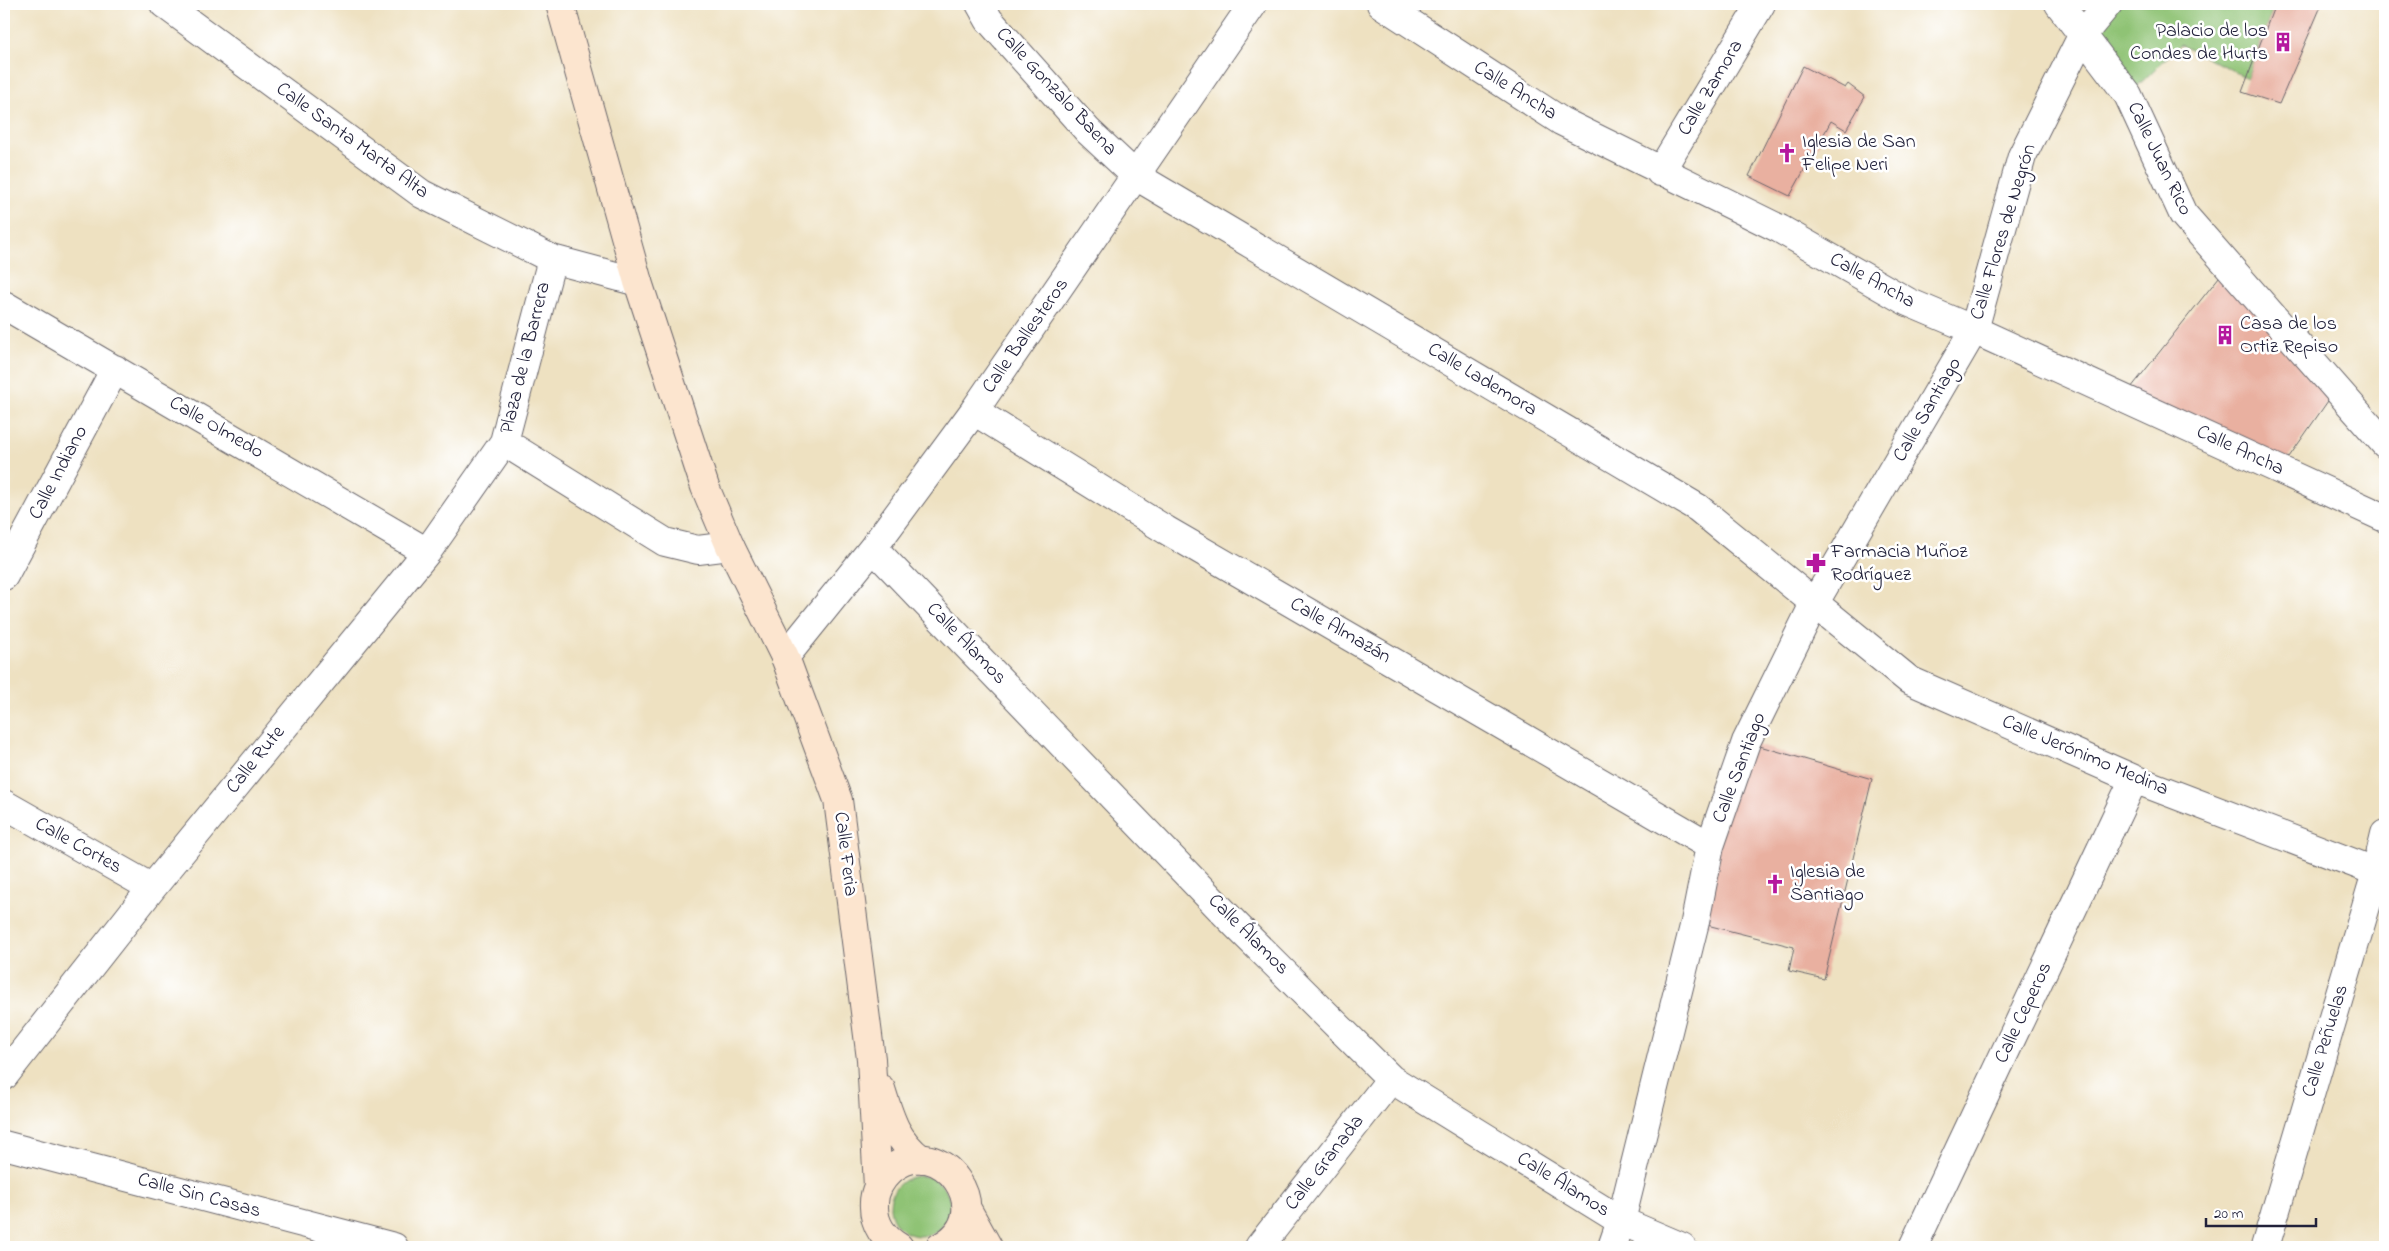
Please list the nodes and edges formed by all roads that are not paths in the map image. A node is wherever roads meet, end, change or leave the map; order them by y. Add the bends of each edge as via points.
1 (164, 4) edge
2 (560, 4) edge
3 (980, 4) edge
4 (1253, 4) edge
5 (1381, 4) edge
6 (1761, 4) edge
7 (2060, 4) edge
8 (2108, 4) edge
9 (2084, 34) junction
10 (1660, 172) junction
11 (1136, 176) junction
12 (552, 259) junction
13 (638, 282) junction
14 (4, 305) edge
15 (1974, 330) junction
16 (115, 369) junction
17 (974, 411) junction
18 (504, 442) junction
19 (2385, 444) edge
20 (2385, 518) edge
21 (730, 546) junction
22 (873, 548) junction
23 (427, 552) junction
24 (4, 576) edge
25 (1814, 604) junction
26 (784, 657) junction
27 (2134, 779) junction
28 (4, 804) edge
29 (2385, 834) edge
30 (1710, 846) junction
31 (2381, 873) edge
32 (152, 888) junction
33 (871, 1059) junction
34 (4, 1076) edge
35 (1391, 1079) junction
36 (4, 1145) edge
37 (921, 1159) junction
38 (878, 1187) junction
39 (967, 1209) junction
40 (876, 1220) junction
41 (1621, 1221) junction
42 (952, 1246) edge
43 (394, 1247) edge
44 (878, 1247) edge
45 (899, 1247) edge
46 (988, 1247) edge
47 (1259, 1247) edge
48 (1612, 1247) edge
49 (1682, 1247) edge
50 (1913, 1247) edge
51 (2265, 1247) edge

1 - 12 street, Calle Santa Marta Alta via 422,194
2 - 13 street
3 - 11 street, Calle Gonzalo Baena via 989,20 1088,131
4 - 11 street, Calle Ballesteros
5 - 10 street, Calle Ancha via 1562,121
6 - 10 street, Calle Zamora
7 - 9 street, Calle Juan Rico
8 - 9 street, Calle Flores de Negrón
9 - 15 street, Calle Flores de Negrón via 2022,156
9 - 19 street, Calle Juan Rico via 2128,96 2183,214
10 - 15 street, Calle Ancha via 1780,229 1908,302
11 - 17 street, Calle Ballesteros
11 - 25 street, Calle Lademora via 1698,508
12 - 13 street, Plaza de la Barrera
12 - 18 street, Plaza de la Barrera
13 - 21 street via 705,487
14 - 16 street, Calle Olmedo
15 - 20 street, Calle Ancha
15 - 25 street, Calle Santiago
16 - 23 street, Calle Olmedo
16 - 24 street, Calle Indiano
17 - 22 street, Calle Ballesteros
17 - 30 street, Calle Almazán via 1166,530
18 - 21 street, Plaza de la Barrera via 666,542 698,550
18 - 23 street, Calle Rute
21 - 26 street
22 - 26 street, Calle Ballesteros
22 - 35 street, Calle Álamos via 1236,924
23 - 32 street, Calle Rute
25 - 27 street, Calle Jerónimo Medina via 1909,680
25 - 30 street, Calle Santiago via 1746,742
26 - 33 street, Calle Feria via 838,800
27 - 31 street, Calle Jerónimo Medina
27 - 50 street, Calle Ceperos
28 - 32 street, Calle Cortes
29 - 31 street, Calle Peñuelas
30 - 41 street, Calle Santiago via 1695,922
31 - 51 street, Calle Peñuelas
32 - 34 street, Calle Rute
33 - 37 street, Calle Feria via 889,1115 906,1148
33 - 38 street, Calle Feria
35 - 41 street, Calle Álamos
35 - 47 street, Calle Granada
36 - 43 street, Calle Sin Casas
37 - 38 street via 895,1166
37 - 39 street via 936,1162 949,1170 965,1194
38 - 40 street, Calle Feria via 874,1198
39 - 42 street
39 - 46 street
40 - 44 street, Calle Feria
40 - 45 street via 882,1233
41 - 48 street, Calle Santiago
41 - 49 street, Calle Álamos

